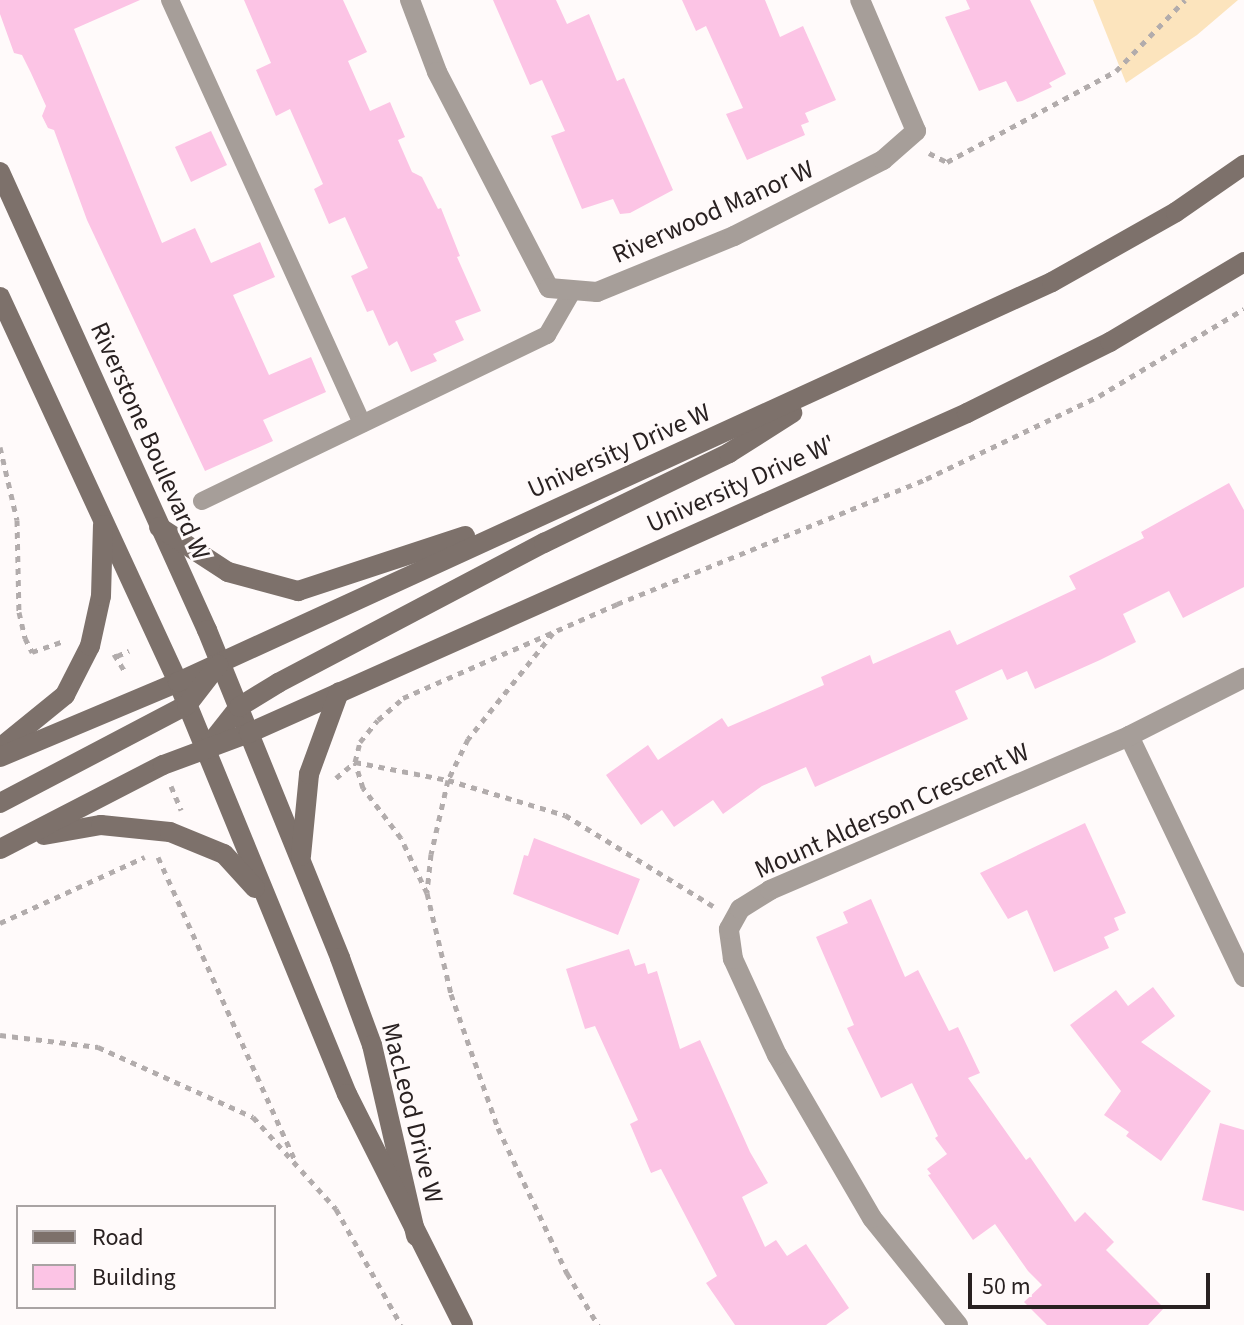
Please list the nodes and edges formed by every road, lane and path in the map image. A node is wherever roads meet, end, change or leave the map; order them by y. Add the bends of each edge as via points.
1 (170, 0) edge
2 (410, 0) edge
3 (860, 0) edge
4 (1185, 0) edge
5 (904, 141) junction
6 (1244, 165) edge
7 (0, 172) edge
8 (1244, 262) edge
9 (573, 290) junction
10 (0, 297) edge
11 (1244, 309) edge
12 (848, 376) junction
13 (362, 424) junction
14 (0, 447) edge
15 (612, 483) junction
16 (202, 501) dead end
17 (103, 517) junction
18 (159, 527) junction
19 (554, 632) junction
20 (71, 639) dead end
21 (129, 651) dead end
22 (221, 662) junction
23 (124, 670) dead end
24 (1244, 678) edge
25 (178, 682) junction
26 (339, 692) junction
27 (187, 705) junction
28 (239, 707) junction
29 (249, 733) junction
30 (1129, 736) junction
31 (0, 748) edge
32 (206, 749) junction
33 (0, 757) edge
34 (355, 762) junction
35 (448, 780) junction
36 (331, 782) dead end
37 (170, 785) dead end
38 (0, 803) edge
39 (182, 811) dead end
40 (3, 848) edge
41 (301, 860) junction
42 (427, 893) junction
43 (273, 914) junction
44 (734, 919) junction
45 (0, 923) edge
46 (1244, 977) edge
47 (0, 1035) edge
48 (297, 1166) junction
49 (416, 1236) junction
50 (401, 1325) edge
51 (463, 1325) edge
52 (598, 1325) edge
53 (958, 1325) edge

1 - 13 lane
2 - 9 street via 437,72 534,263 549,288
3 - 5 street via 916,131
4 - 5 path via 1116,71 947,162
5 - 9 street, Riverwood Manor W via 883,160 734,236 597,292
6 - 12 main road, University Drive W via 1176,212 1052,282
7 - 18 main road, Riverstone Boulevard W
8 - 26 main road, University Drive W' via 1110,342 967,413
9 - 13 lane via 547,335
10 - 17 main road
11 - 19 path via 1099,396 926,479
12 - 15 main road, University Drive W
12 - 28 main road via 729,453 516,558
13 - 16 lane
14 - 20 path via 17,520 19,612 25,638 32,652
15 - 18 main road via 298,591 228,572
15 - 22 main road, University Drive W
17 - 25 main road
17 - 31 main road via 101,596 90,646 65,695
18 - 22 main road, Riverstone Boulevard W
19 - 34 path via 403,698 360,742
19 - 35 path via 468,739
21 - 23 path via 114,654
22 - 25 main road, University Drive W
22 - 27 main road
22 - 28 main road, Riverstone Boulevard W
24 - 30 street, Mount Alderson Crescent W
25 - 27 main road
25 - 33 main road, University Drive W
26 - 29 main road, University Drive W'
26 - 41 main road via 309,774
27 - 32 main road
27 - 38 main road
28 - 29 main road, Riverstone Boulevard W
28 - 32 main road
29 - 32 main road
29 - 41 main road, MacLeod Drive W
30 - 44 street, Mount Alderson Crescent W via 770,890 740,909
30 - 46 street
32 - 40 main road via 163,765
32 - 43 main road, MacLeod Drive W
34 - 35 path
34 - 36 path
34 - 42 path via 363,788 401,838
35 - 42 path
35 - 44 path via 565,815
37 - 39 path
40 - 43 main road via 61,830 101,825 170,832 224,854 246,874
41 - 49 main road, MacLeod Drive W via 372,1045
42 - 52 path via 451,994 498,1128 567,1273
43 - 49 main road, MacLeod Drive W via 347,1094
44 - 53 street via 729,929 733,959 777,1055 872,1218
45 - 48 path via 156,852
47 - 48 path via 98,1047 253,1117
48 - 50 path via 336,1209
49 - 51 main road

